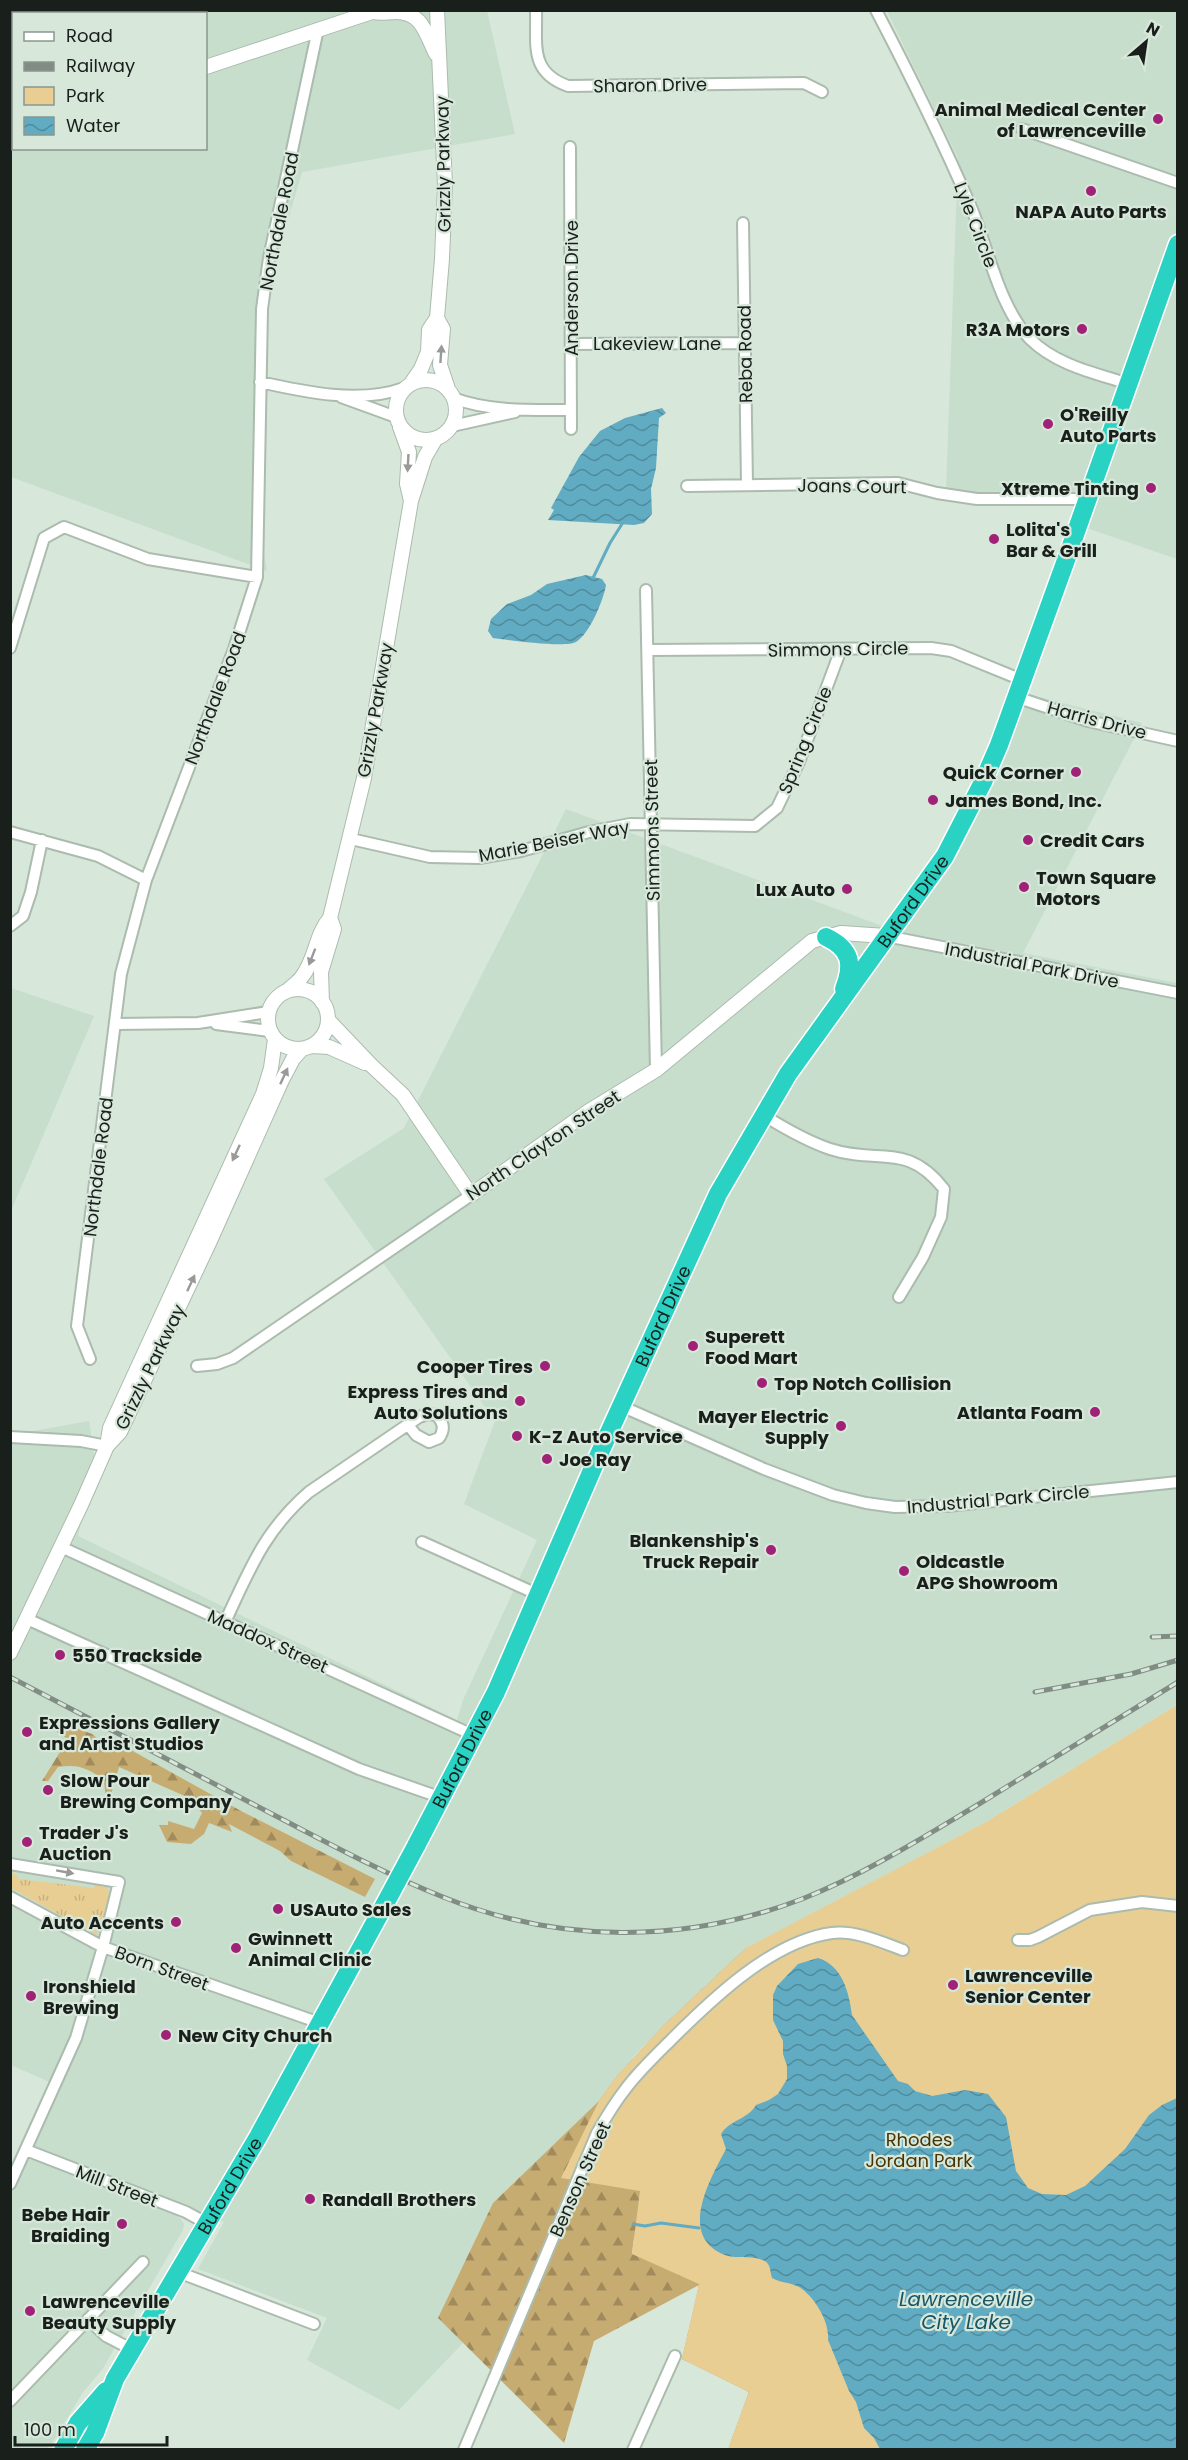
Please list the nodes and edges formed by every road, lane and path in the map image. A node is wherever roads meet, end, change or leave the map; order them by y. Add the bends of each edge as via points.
1 (437, 10) edge
2 (536, 10) edge
3 (876, 10) edge
4 (375, 11) edge
5 (318, 29) junction
6 (441, 60) junction
7 (207, 67) edge
8 (822, 92) dead end
9 (1022, 129) dead end
10 (570, 147) dead end
11 (1178, 183) edge
12 (743, 223) dead end
13 (1178, 244) edge
14 (436, 318) junction
15 (744, 343) junction
16 (571, 344) junction
17 (260, 382) junction
18 (1129, 384) junction
19 (408, 385) junction
20 (451, 393) junction
21 (335, 395) junction
22 (522, 410) junction
23 (571, 410) junction
24 (398, 422) junction
25 (452, 426) junction
26 (571, 429) dead end
27 (436, 438) junction
28 (747, 484) junction
29 (687, 486) dead end
30 (1088, 499) junction
31 (411, 501) junction
32 (257, 576) junction
33 (646, 590) dead end
34 (16, 616) edge
35 (10, 648) edge
36 (841, 649) junction
37 (648, 650) junction
38 (1019, 688) junction
39 (1178, 741) edge
40 (651, 825) junction
41 (10, 832) edge
42 (351, 839) junction
43 (42, 840) junction
44 (146, 880) junction
45 (330, 918) junction
46 (10, 926) edge
47 (886, 936) junction
48 (826, 937) junction
49 (286, 991) junction
50 (1178, 993) edge
51 (322, 1002) junction
52 (839, 1004) junction
53 (268, 1012) junction
54 (328, 1020) junction
55 (198, 1023) junction
56 (115, 1024) junction
57 (272, 1035) junction
58 (307, 1048) junction
59 (372, 1066) junction
60 (656, 1070) junction
61 (763, 1114) junction
62 (471, 1195) junction
63 (899, 1297) dead end
64 (90, 1359) dead end
65 (197, 1366) dead end
66 (621, 1406) junction
67 (408, 1425) dead end
68 (10, 1437) edge
69 (106, 1446) junction
70 (1178, 1482) edge
71 (422, 1542) dead end
72 (61, 1547) junction
73 (539, 1595) junction
74 (27, 1619) junction
75 (225, 1622) junction
76 (10, 1653) edge
77 (475, 1736) junction
78 (442, 1798) junction
79 (10, 1864) edge
80 (10, 1897) edge
81 (1178, 1906) edge
82 (1018, 1940) dead end
83 (104, 1947) junction
84 (903, 1950) dead end
85 (320, 2023) junction
86 (26, 2150) junction
87 (10, 2184) edge
88 (207, 2223) junction
89 (143, 2262) dead end
90 (178, 2272) junction
91 (88, 2319) junction
92 (314, 2324) dead end
93 (133, 2350) junction
94 (675, 2356) dead end
95 (116, 2379) junction
96 (10, 2400) edge
97 (60, 2447) edge
98 (85, 2450) edge
99 (464, 2450) edge
100 (633, 2450) edge

1 - 6 street, Grizzly Parkway
2 - 8 street, Sharon Drive via 537,58 547,75 568,86 804,83
3 - 18 street, Lyle Circle via 924,102 1019,324 1028,337 1063,362
4 - 5 street
4 - 6 street via 405,13 417,19
5 - 7 street
5 - 17 street, Northdale Road via 269,258 260,334
6 - 14 street, Grizzly Parkway via 446,202
9 - 11 street
10 - 16 street, Anderson Drive
12 - 15 street, Reba Road
13 - 18 highway, Buford Drive
14 - 19 street, Grizzly Parkway via 429,330 428,352 421,369
20 -> 14 street, Grizzly Parkway via 440,365 443,329
15 - 16 street, Lakeview Lane
15 - 28 street, Reba Road
16 - 23 street, Anderson Drive
17 - 21 street
17 - 32 street, Northdale Road
18 - 30 highway, Buford Drive
19 - 20 street via 431,380
19 - 21 street via 386,395
19 - 24 street via 398,397
20 - 22 street via 470,404
20 - 25 street via 455,417
21 - 24 street
22 - 23 street
22 - 25 street
23 - 26 street, Anderson Drive
24 - 27 street via 416,439
24 -> 31 street, Grizzly Parkway via 409,452 407,484
25 - 27 street
27 - 31 street, Grizzly Parkway via 424,457
28 - 29 street, Joans Court
28 - 30 street, Joans Court via 898,483 977,499
30 - 38 highway, Buford Drive
31 - 42 street, Grizzly Parkway
32 - 34 street via 148,559 64,527 44,538
32 - 44 street, Northdale Road via 234,649
33 - 37 street, Simmons Street
34 - 35 street
36 - 37 street, Simmons Circle
36 - 38 street, Simmons Circle via 951,651
36 - 40 street, Spring Circle via 799,762 777,808 755,826
37 - 40 street, Simmons Street
38 - 39 street, Harris Drive via 1088,721
38 - 47 highway, Buford Drive via 991,764 945,856
40 - 42 street, Marie Beiser Way via 630,824 479,858 430,857
40 - 60 street, Simmons Street
41 - 43 street
42 - 45 street, Grizzly Parkway
43 - 44 street via 98,856
43 - 46 street via 23,916
44 - 56 street, Northdale Road via 121,974
45 -> 49 street, Grizzly Parkway via 322,927 309,966
45 - 51 street, Grizzly Parkway via 334,928 321,972
47 - 48 street, North Clayton Street via 841,933
47 - 50 street, Industrial Park Drive
47 - 52 highway, Buford Drive
48 - 52 highway via 838,943 848,958 850,974
48 - 60 street, North Clayton Street via 812,940
49 - 51 street via 306,990
49 - 53 street
51 - 54 street
52 - 61 highway, Buford Drive
53 - 55 street
53 - 57 street
54 - 58 street via 324,1035
54 - 59 street
55 - 56 street
55 - 57 street
56 - 64 street, Northdale Road via 77,1326
57 - 58 street via 292,1049
57 -> 69 street, Grizzly Parkway via 271,1068 263,1094 110,1428
58 - 59 street via 329,1047
69 -> 58 street, Grizzly Parkway via 120,1432 282,1080 293,1059
59 - 62 street via 403,1095
60 - 62 street, North Clayton Street
61 - 63 street via 831,1150 909,1159 931,1172 944,1189 941,1217
61 - 66 highway, Buford Drive via 700,1229
62 - 65 street, North Clayton Street via 233,1358
66 - 70 street, Industrial Park Circle via 810,1488 866,1503 920,1508
66 - 73 highway, Buford Drive
67 - 75 street via 309,1492 284,1515 264,1541
68 - 69 street
69 - 72 street
71 - 73 street
72 - 74 street
72 - 75 street, Maddox Street
73 - 77 highway, Buford Drive
74 - 76 street
74 - 78 street via 359,1768
75 - 77 street, Maddox Street
77 - 78 highway, Buford Drive
78 - 85 highway, Buford Drive, bridge
79 -> 83 street via 119,1882
80 - 83 street, Born Street
81 - 82 street via 1142,1902 1090,1910 1029,1941
83 - 85 street, Born Street
83 - 86 street via 76,2038
84 - 99 street, Benson Street via 841,1932 804,1940 761,1962 727,1987 643,2068 597,2133
85 - 88 highway, Buford Drive
86 - 87 street
86 - 88 street, Mill Street
88 - 90 highway, Buford Drive
89 - 91 street
90 - 92 street
90 - 93 highway, Buford Drive
91 - 93 street via 106,2336
91 - 96 street
93 - 95 highway, Buford Drive
94 - 100 street
95 - 97 highway, Buford Drive
95 - 98 highway, Buford Drive

